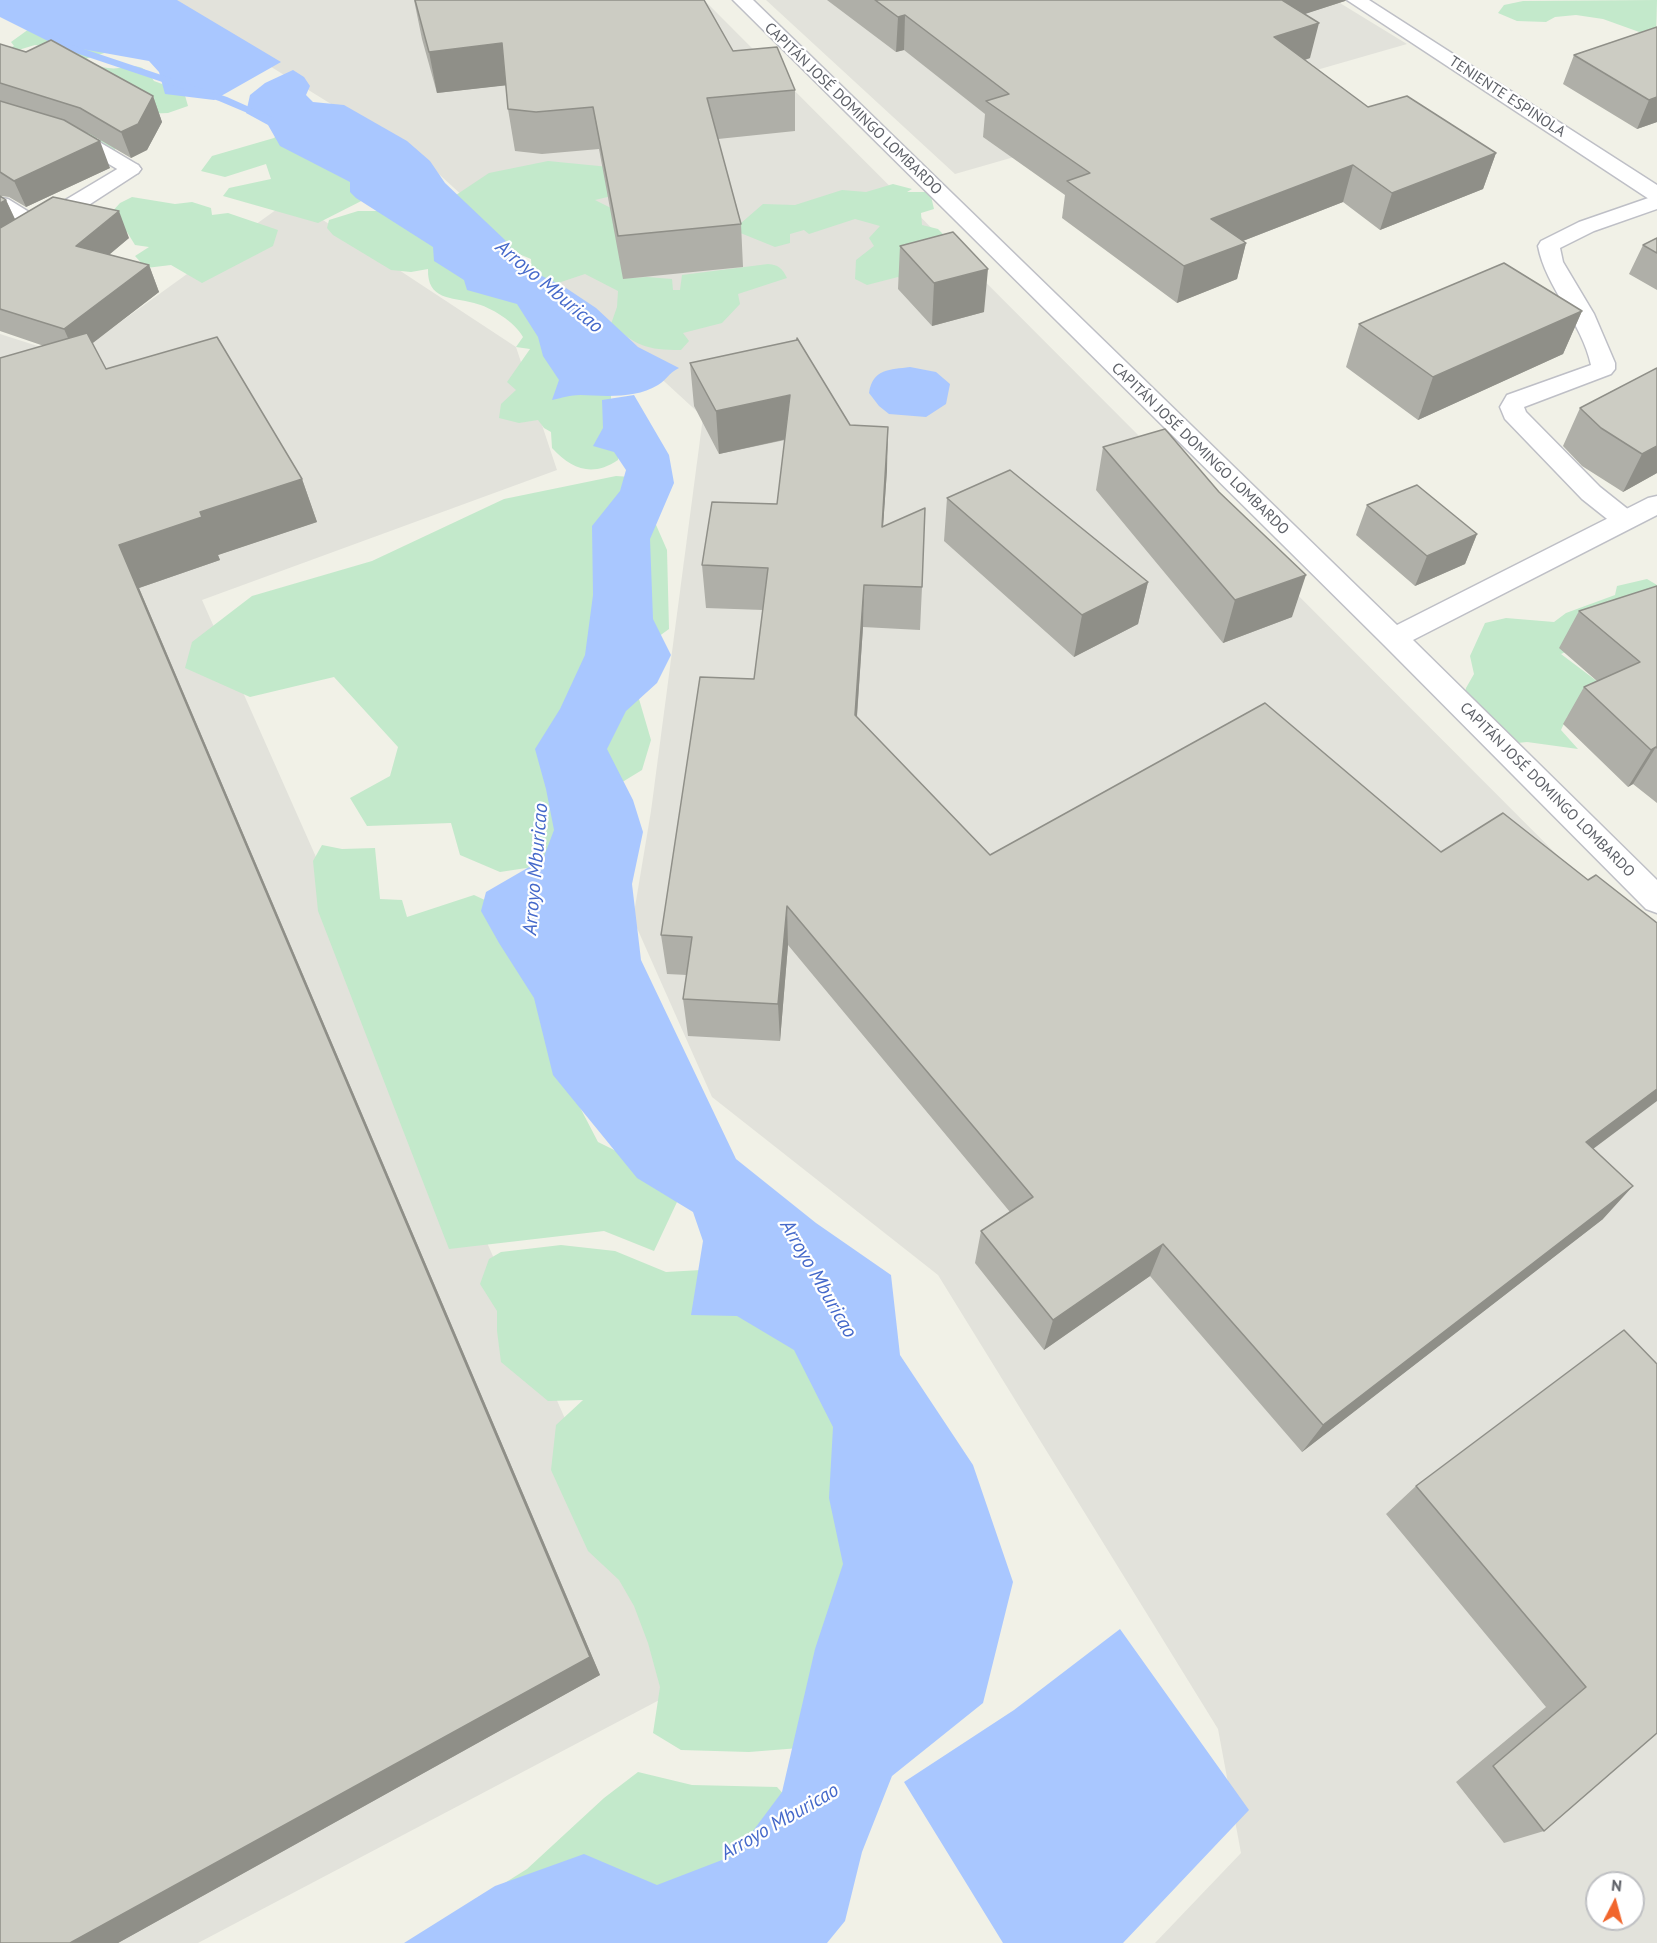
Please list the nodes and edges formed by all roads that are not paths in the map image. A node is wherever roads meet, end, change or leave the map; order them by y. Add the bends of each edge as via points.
1 (741, 0) edge
2 (1356, 0) edge
3 (0, 114) edge
4 (1657, 194) edge
5 (1657, 201) edge
6 (0, 204) edge
7 (39, 227) junction
8 (0, 249) edge
9 (1657, 504) edge
10 (1625, 520) junction
11 (1394, 638) junction
12 (1657, 900) edge

1 - 11 street, CAPITÁN JOSÉ DOMINGO LOMBARDO
2 - 4 street, TENIENTE ESPINOLA
3 - 7 street via 82,140 131,169
5 - 10 street via 1561,237 1549,246 1552,261 1582,314 1603,369 1516,400 1512,407 1514,414 1591,493
6 - 7 street
7 - 8 street
9 - 10 street
10 - 11 street
11 - 12 street, CAPITÁN JOSÉ DOMINGO LOMBARDO

